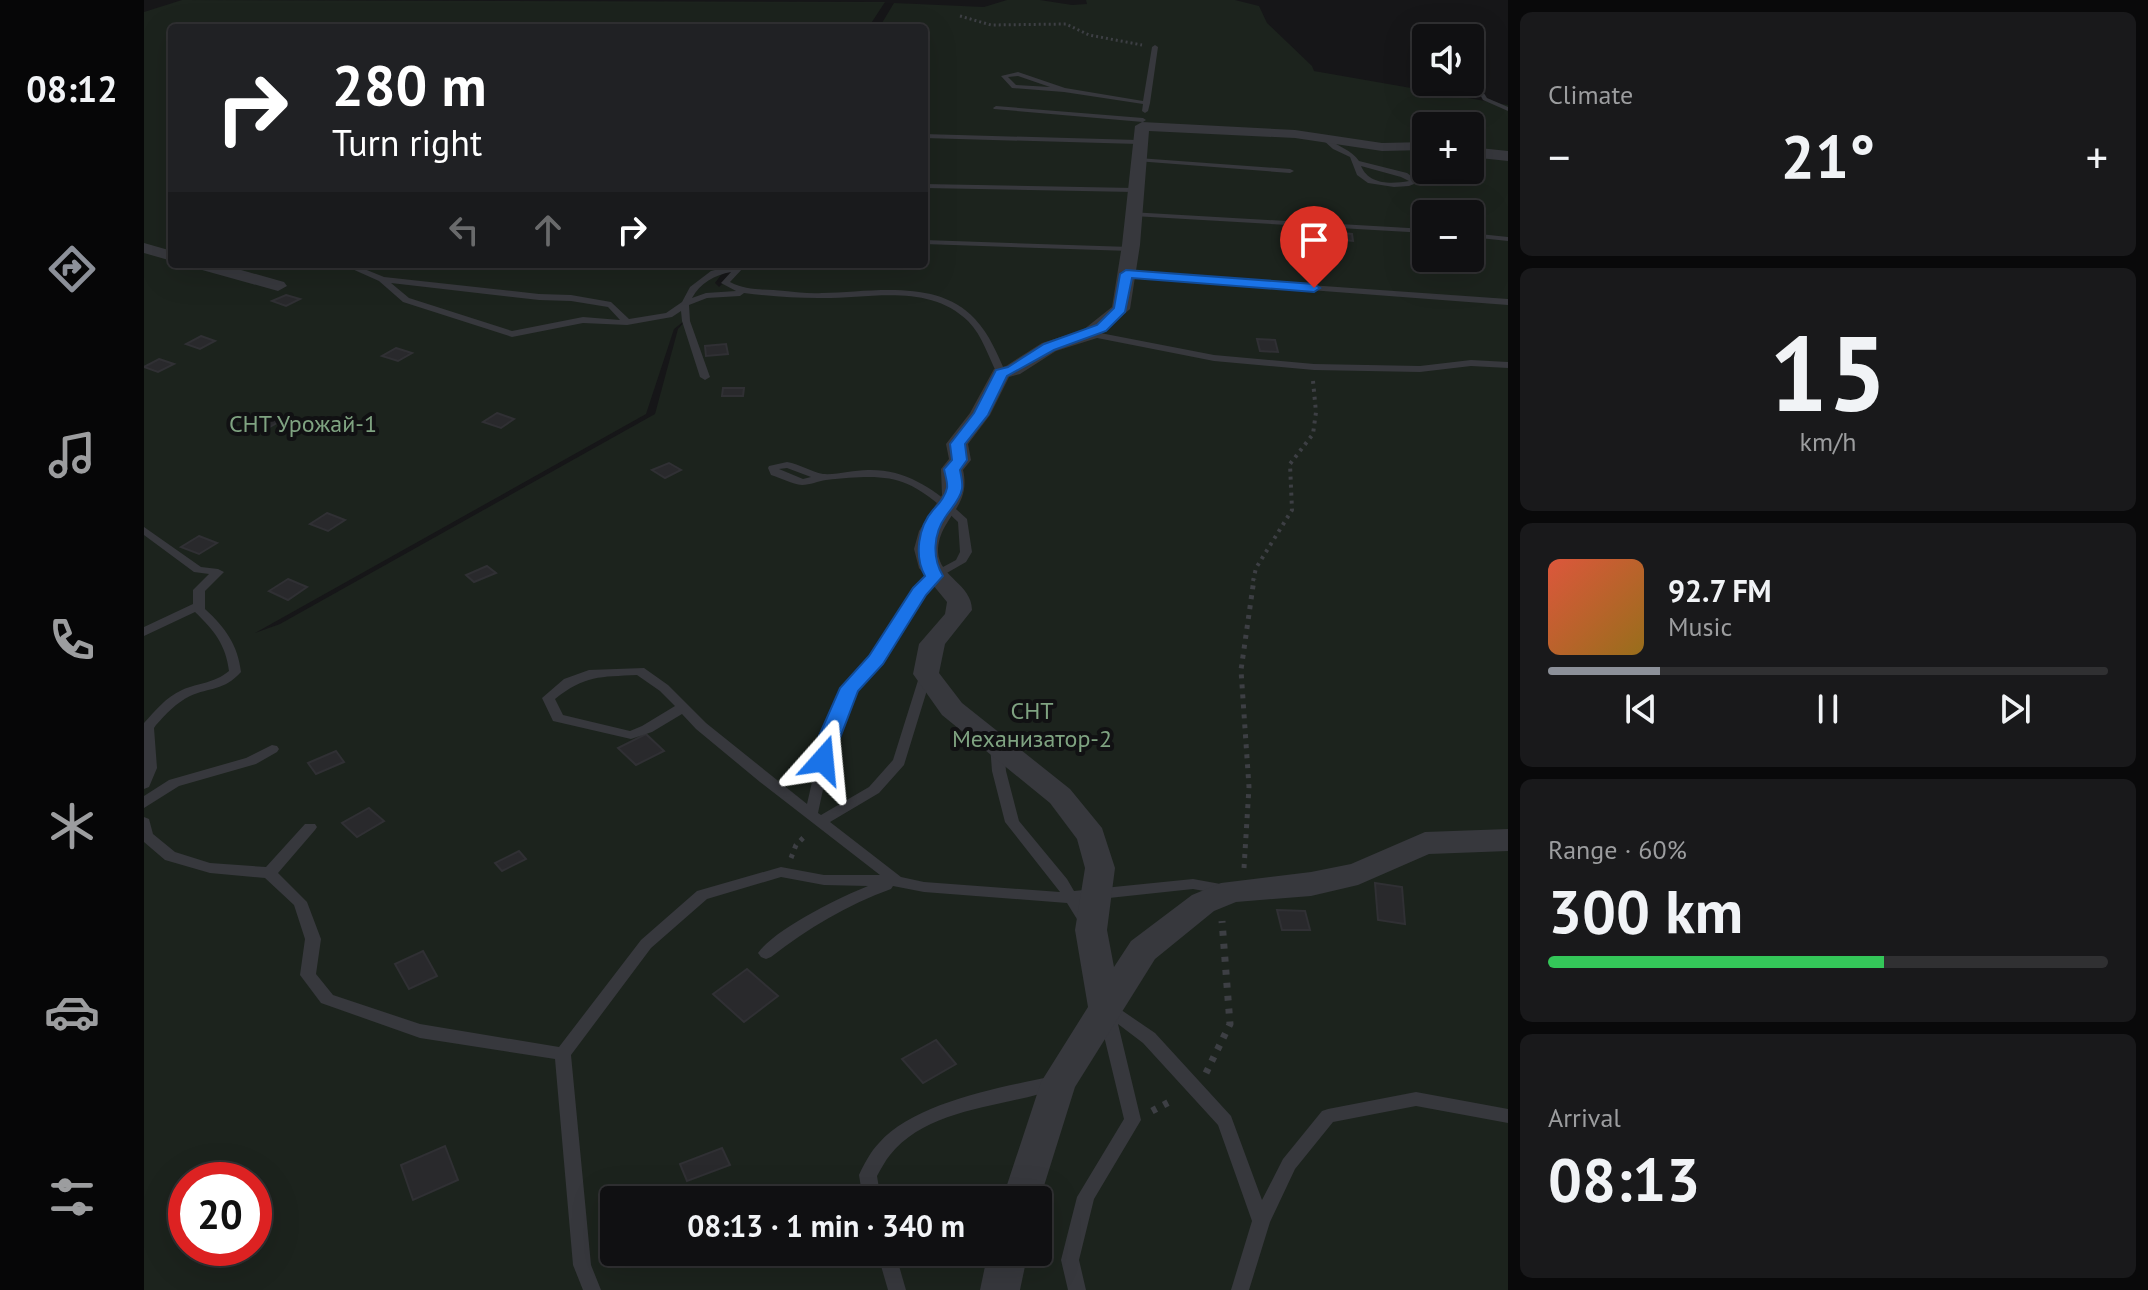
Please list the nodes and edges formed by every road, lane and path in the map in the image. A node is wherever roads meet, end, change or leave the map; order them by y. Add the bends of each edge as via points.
1 (960, 16) dead end
2 (1154, 49) joint
3 (1064, 90) junction
4 (1483, 96) edge
5 (1147, 103) junction
6 (996, 108) dead end
7 (1508, 109) edge
8 (1142, 123) junction
9 (928, 136) edge
10 (1325, 139) junction
11 (1138, 142) junction
12 (1412, 146) edge
13 (1484, 153) edge
14 (1508, 156) edge
15 (1138, 160) junction
16 (1357, 163) junction
17 (1290, 171) dead end
18 (928, 186) edge
19 (1134, 190) junction
20 (1133, 214) junction
21 (1412, 230) edge
22 (1484, 236) edge
23 (1508, 239) edge
24 (928, 242) edge
25 (144, 248) edge
26 (1130, 249) junction
27 (168, 255) edge
28 (215, 268) edge
29 (355, 268) edge
30 (733, 268) edge
31 (739, 268) edge
32 (1126, 274) junction
33 (382, 279) junction
34 (278, 286) dead end
35 (763, 292) junction
36 (1508, 302) edge
37 (685, 304) junction
38 (627, 322) junction
39 (1090, 334) junction
40 (1508, 365) edge
41 (1314, 367) junction
42 (1001, 373) junction
43 (705, 377) dead end
44 (825, 477) dead end
45 (947, 505) junction
46 (144, 530) edge
47 (934, 576) junction
48 (199, 606) junction
49 (144, 632) edge
50 (926, 674) junction
51 (683, 707) junction
52 (997, 742) junction
53 (272, 749) dead end
54 (144, 784) edge
55 (144, 803) edge
56 (815, 819) junction
57 (144, 822) edge
58 (310, 827) dead end
59 (1508, 840) edge
60 (269, 873) junction
61 (790, 874) junction
62 (897, 881) junction
63 (1232, 891) junction
64 (1084, 895) junction
65 (766, 953) dead end
66 (1105, 1006) junction
67 (563, 1054) junction
68 (1059, 1082) junction
69 (1196, 1089) junction
70 (1508, 1116) edge
71 (1133, 1120) junction
72 (870, 1186) edge
73 (1026, 1186) edge
74 (1261, 1221) junction
75 (890, 1266) edge
76 (1005, 1266) edge
77 (592, 1290) edge
78 (897, 1290) edge
79 (1000, 1290) edge
80 (1077, 1290) edge
81 (1240, 1290) edge

1 - 2 path via 991,25 1066,24 1089,35
2 - 5 lane
3 - 3 lane via 1018,74 1004,76 1014,87
3 - 5 lane
4 - 7 lane
5 - 8 lane
6 - 8 lane
8 - 10 street
8 - 11 street
9 - 11 lane
10 - 12 street
10 - 16 lane
11 - 15 street
13 - 14 street
15 - 17 lane
15 - 19 street
16 - 16 lane via 1369,180 1415,182 1404,175
18 - 19 lane
19 - 20 street
20 - 21 lane
20 - 26 street
22 - 23 lane
24 - 26 lane
25 - 27 street
26 - 32 street
28 - 34 street
29 - 33 lane
30 - 37 lane via 714,273 693,289
31 - 35 lane via 725,283
32 - 36 lane
32 - 39 street via 1121,309
33 - 38 lane via 611,305
33 - 38 lane via 406,300 512,334 583,320
35 - 37 lane via 706,296
35 - 42 lane via 817,296 881,291 941,298 986,334
37 - 38 lane via 669,315
37 - 43 lane
39 - 41 lane via 1214,358
39 - 42 street via 1049,347
40 - 41 lane
41 - 63 path via 1313,434 1290,464 1292,510 1256,568 1249,604 1241,670 1249,787 1244,866
42 - 45 street via 980,415 957,444 960,460 952,469 955,488
44 - 45 lane via 894,474 913,479
45 - 47 street via 938,514 926,548
45 - 47 lane via 963,521 966,552 960,562
46 - 48 lane via 198,570 218,572 199,590
47 - 50 street via 954,591 960,605 959,613 932,642
47 - 56 lane via 850,688 828,738
48 - 49 lane
48 - 54 lane via 223,630 235,672 218,687 184,693 148,727 150,768
50 - 52 street via 952,709
50 - 56 lane via 899,762 874,790
51 - 51 lane via 640,671 593,673 568,682 548,698 558,718 631,735
51 - 56 lane
52 - 64 lane via 1012,822
52 - 64 street via 1060,796 1091,836 1100,868
53 - 55 lane via 251,761 174,783
56 - 61 path via 796,845
56 - 62 lane
57 - 60 lane via 146,836 170,856 210,868
58 - 60 lane
59 - 63 street via 1425,843 1358,874
60 - 67 lane via 300,902 313,939 308,975 327,999 420,1031
61 - 62 lane
61 - 67 lane via 781,872 702,895 646,944
62 - 64 lane via 980,892
62 - 65 lane via 835,907
63 - 64 lane via 1193,884
63 - 66 street via 1203,903 1143,950
63 - 69 path via 1222,920 1230,1024
64 - 66 street
66 - 68 street
66 - 69 lane via 1149,1038
66 - 71 lane
67 - 77 lane via 582,1265
68 - 72 lane via 975,1100 925,1120 886,1146 868,1175
68 - 73 street
69 - 71 path
69 - 74 lane via 1225,1121
70 - 74 lane via 1416,1099 1328,1116 1289,1164
71 - 80 lane via 1086,1197 1070,1260
74 - 81 lane
75 - 78 lane
76 - 79 street

